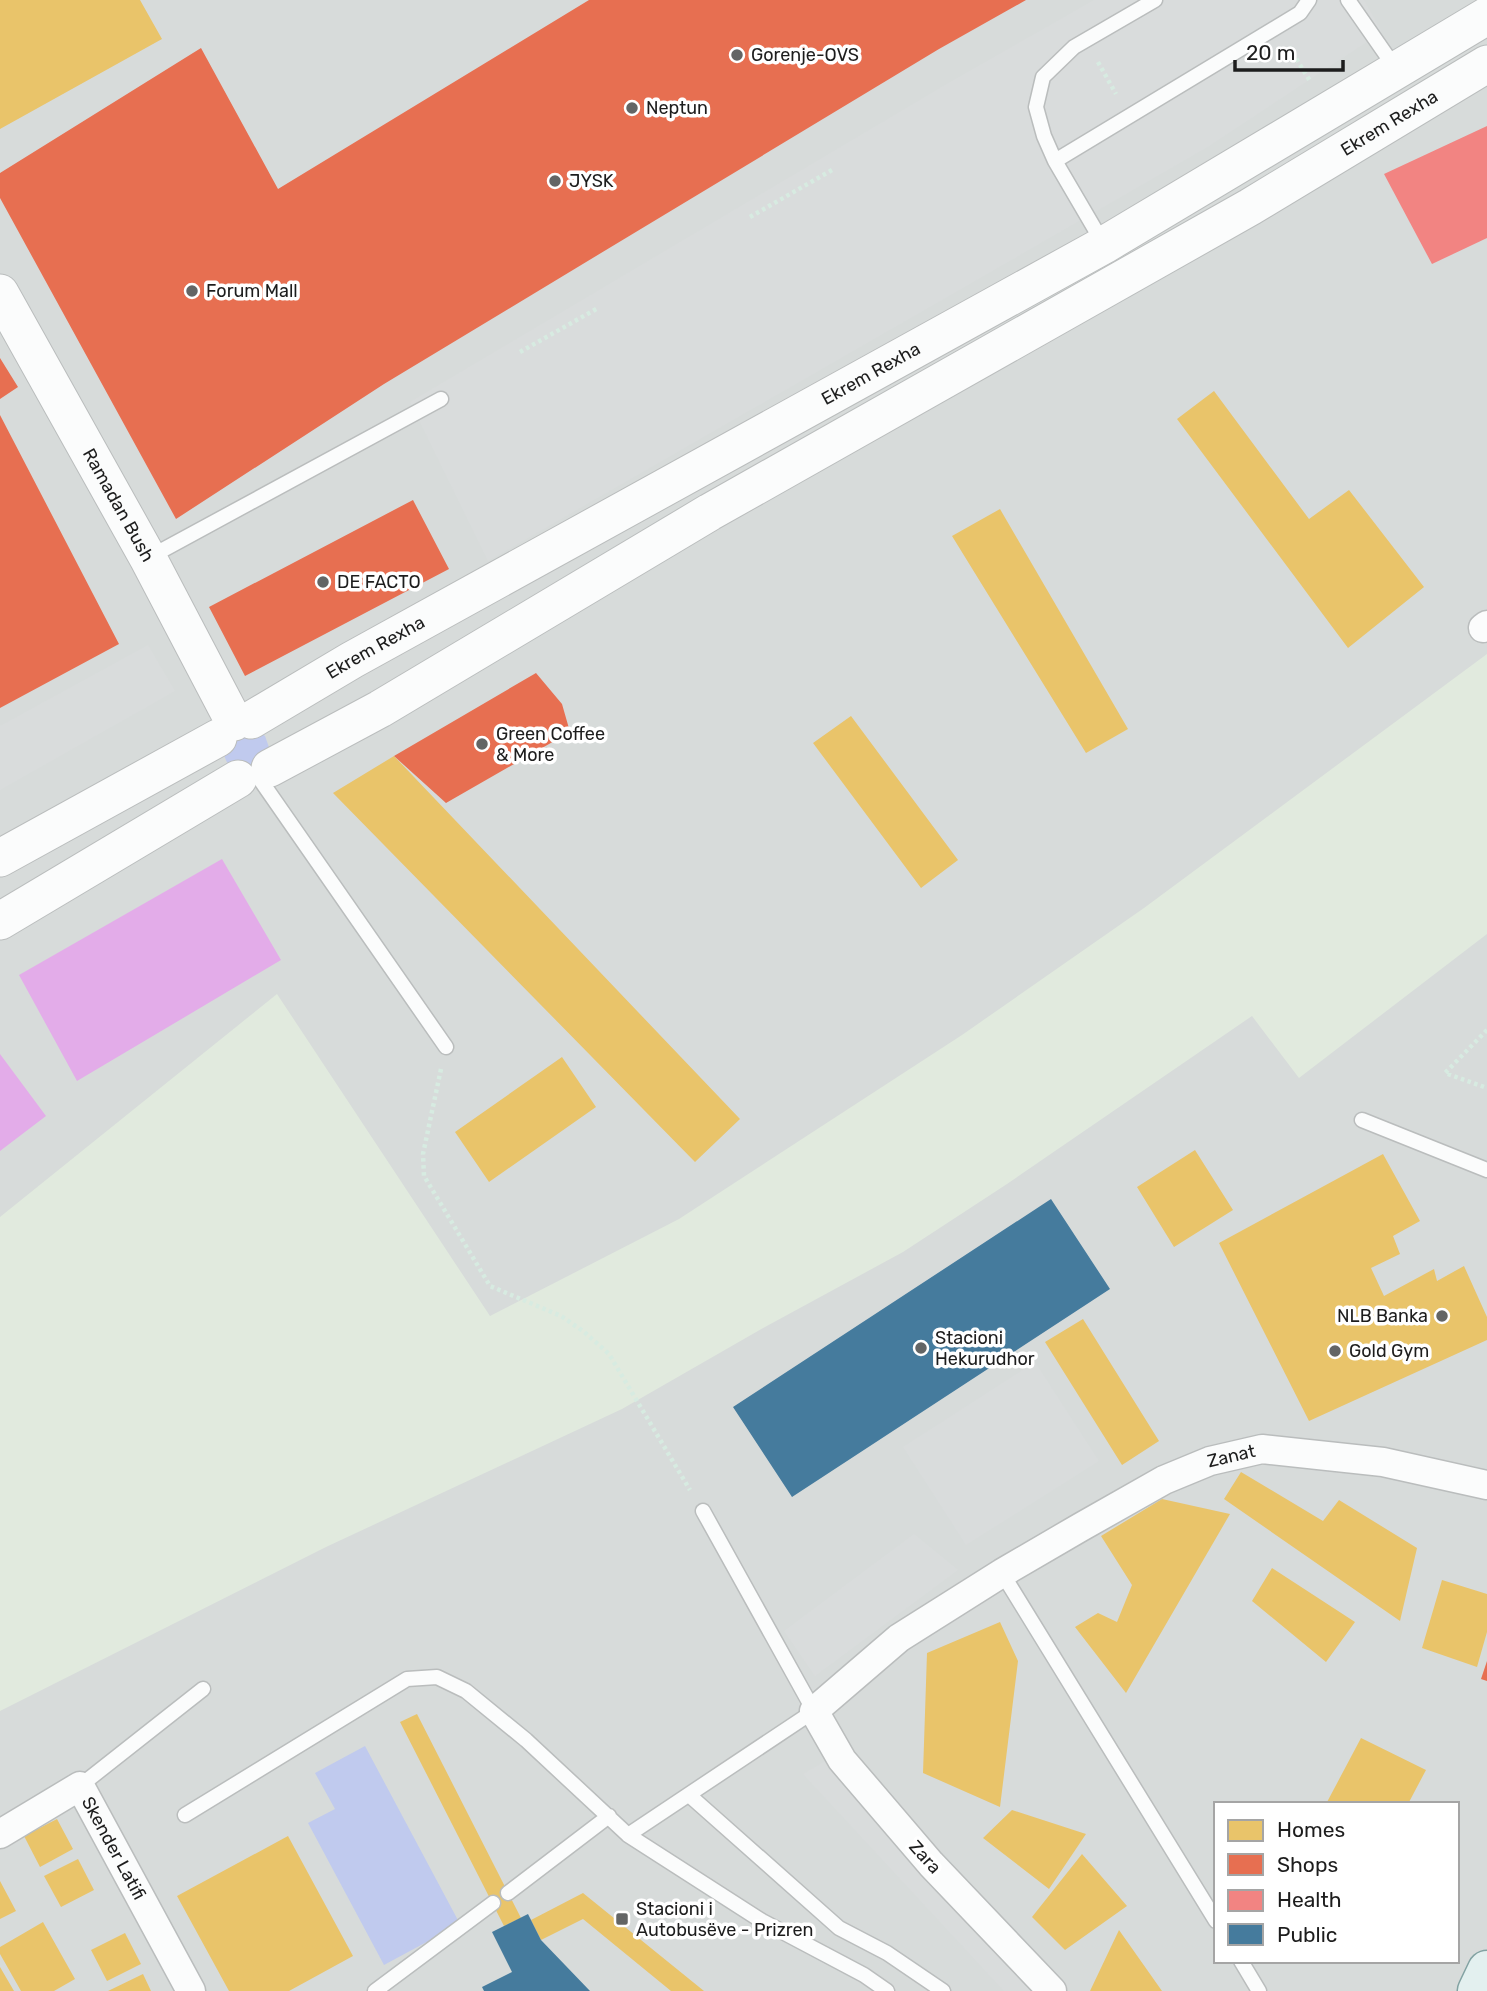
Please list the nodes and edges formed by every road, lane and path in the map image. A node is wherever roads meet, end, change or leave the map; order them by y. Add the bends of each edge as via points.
1 (1155, 0) edge
2 (1308, 0) edge
3 (1348, 0) edge
4 (1487, 16) edge
5 (1278, 26) junction
6 (1085, 40) junction
7 (1487, 64) edge
8 (1396, 69) junction
9 (1317, 85) dead end
10 (1128, 116) junction
11 (1055, 160) junction
12 (832, 170) dead end
13 (750, 217) dead end
14 (1104, 244) junction
15 (0, 293) edge
16 (598, 308) dead end
17 (520, 352) dead end
18 (441, 399) dead end
19 (148, 558) junction
20 (234, 726) junction
21 (256, 775) junction
22 (0, 858) edge
23 (0, 921) edge
24 (1487, 1030) edge
25 (446, 1047) joint
26 (1487, 1088) edge
27 (1362, 1120) dead end
28 (1487, 1170) edge
29 (1487, 1485) edge
30 (704, 1511) joint
31 (1002, 1573) junction
32 (203, 1689) dead end
33 (814, 1711) junction
34 (80, 1786) junction
35 (689, 1796) junction
36 (185, 1815) dead end
37 (609, 1816) junction
38 (0, 1834) edge
39 (628, 1835) junction
40 (508, 1893) dead end
41 (493, 1903) dead end
42 (1214, 1918) edge
43 (1242, 1963) edge
44 (1487, 1970) edge
45 (941, 1990) edge
46 (191, 1991) edge
47 (374, 1991) edge
48 (887, 1991) edge
49 (1052, 1991) edge
50 (1259, 1991) edge
51 (1477, 1991) edge

1 - 6 lane
2 - 5 lane via 1300,13
3 - 8 lane
4 - 8 street, Ekrem Rexha
5 - 9 path
5 - 10 lane
6 - 10 path
6 - 11 lane via 1043,77 1036,107
7 - 21 street, Ekrem Rexha via 1250,207 710,512 380,709
8 - 14 street, Ekrem Rexha
10 - 11 lane
11 - 14 lane
12 - 13 path
14 - 20 street, Ekrem Rexha
15 - 19 street, Ramadan Bush
16 - 17 path
18 - 19 lane
19 - 20 street, Ramadan Bush
20 - 21 street via 216,746 216,757 228,775
20 - 21 street via 261,723 275,738 276,754
20 - 22 street, Ekrem Rexha
21 - 23 street, Ekrem Rexha
21 - 25 lane
24 - 26 path via 1444,1073
25 - 30 path via 424,1154 424,1176 490,1286 561,1316 609,1354
27 - 28 lane
29 - 31 street, Zanat via 1383,1462 1262,1449 1210,1461 1164,1480
30 - 33 lane
31 - 33 street, Zanat via 899,1638
31 - 42 lane
32 - 34 lane
33 - 35 lane
33 - 49 street, Zara via 842,1760 931,1864
34 - 38 street, Skender Latifi
34 - 46 street, Skender Latifi
35 - 39 lane
35 - 45 lane via 839,1927
36 - 37 lane via 407,1679 437,1677 466,1691
37 - 39 lane
37 - 40 lane
39 - 48 lane via 762,1921
41 - 47 lane
43 - 50 lane
44 - 51 main road

